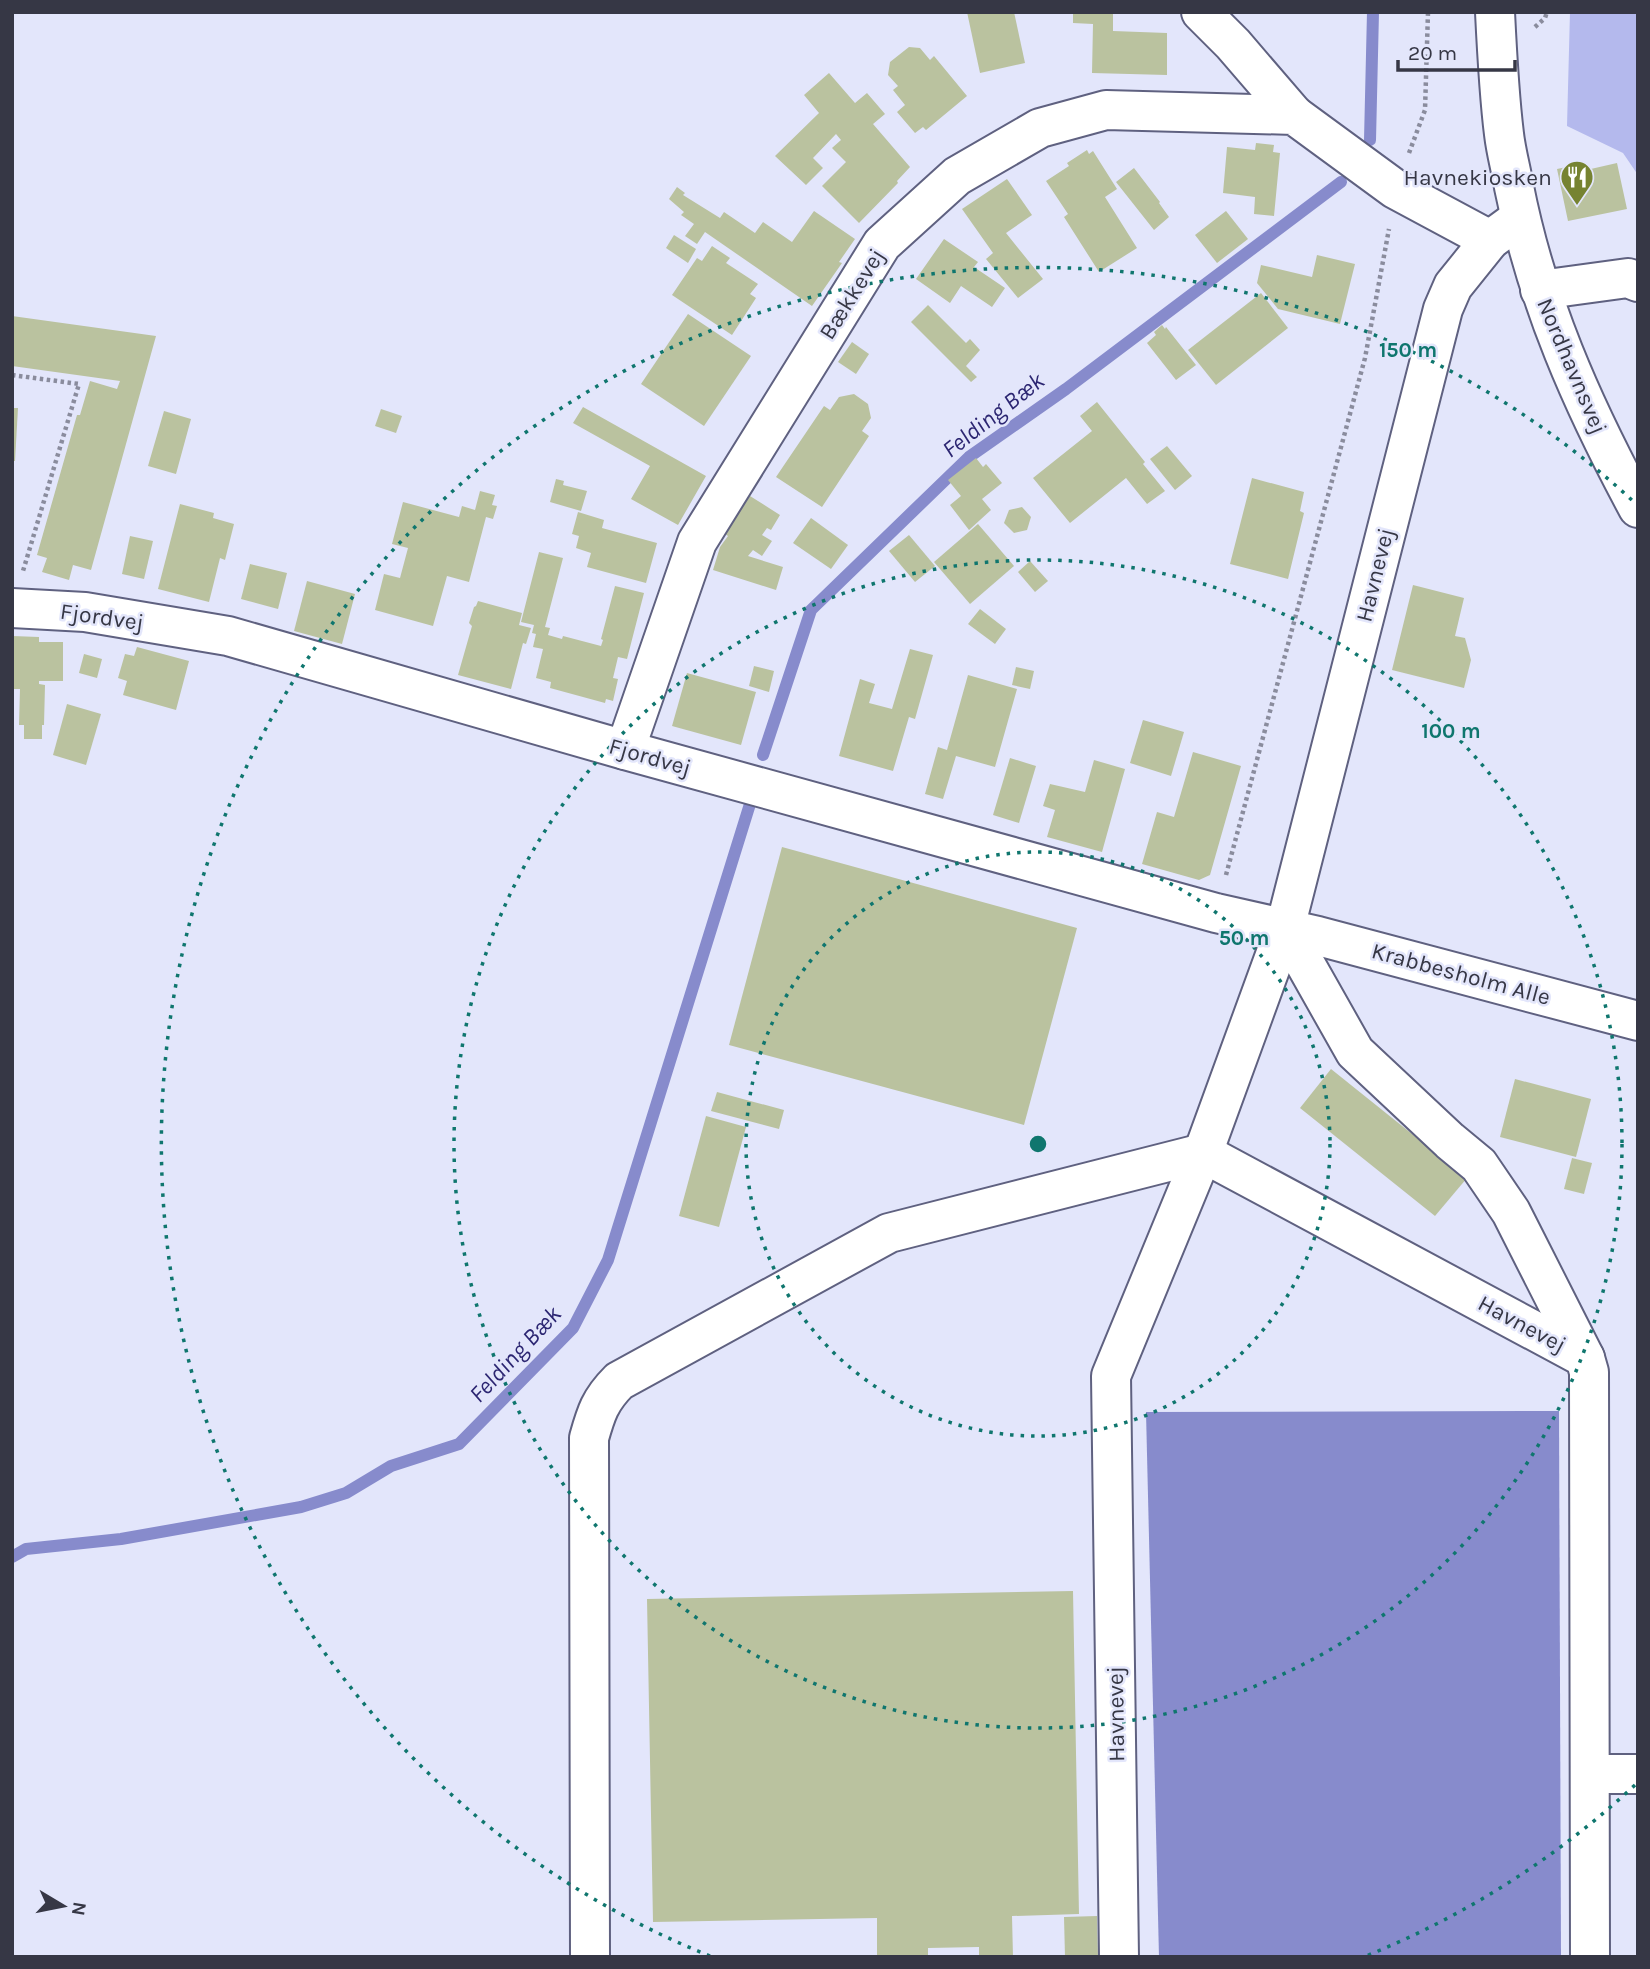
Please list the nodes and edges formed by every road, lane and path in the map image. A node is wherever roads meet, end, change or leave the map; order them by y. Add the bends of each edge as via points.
1 (1200, 12) edge
2 (1429, 12) edge
3 (1495, 12) edge
4 (1294, 115) junction
5 (1395, 189) junction
6 (1520, 218) junction
7 (1490, 240) junction
8 (1638, 282) edge
9 (1540, 290) junction
10 (12, 375) edge
11 (1638, 508) edge
12 (16, 593) edge
13 (625, 750) junction
14 (1216, 913) junction
15 (1285, 928) junction
16 (1638, 1021) edge
17 (1203, 1153) junction
18 (1584, 1358) junction
19 (1590, 1774) junction
20 (1638, 1774) edge
21 (590, 1957) edge
22 (1119, 1957) edge
23 (1590, 1957) edge

1 - 4 street
2 - 5 path via 1425,110
3 - 6 street via 1504,136
4 - 5 street
4 - 13 street, Bækkevej via 1106,110 1040,128 957,176 882,244 697,542
5 - 7 street
5 - 14 path via 1365,358
6 - 7 street, Havnevej
6 - 9 street, Nordhavnsvej
7 - 15 street, Havnevej via 1453,286 1443,309
8 - 9 street via 1628,278
9 - 11 street, Nordhavnsvej via 1591,418
10 - 12 path via 79,384
12 - 13 street, Fjordvej via 85,612 228,636
13 - 14 street, Fjordvej
14 - 15 street, Fjordvej
15 - 16 street, Krabbesholm Alle
15 - 17 street, Havnevej
15 - 18 street via 1355,1052 1479,1165 1511,1212
17 - 18 street, Havnevej
17 - 21 street via 889,1233 619,1381 604,1395 589,1438
17 - 22 street, Havnevej via 1111,1376
18 - 19 street, Havnevej via 1589,1372
19 - 20 street
19 - 23 street, Havnevej

